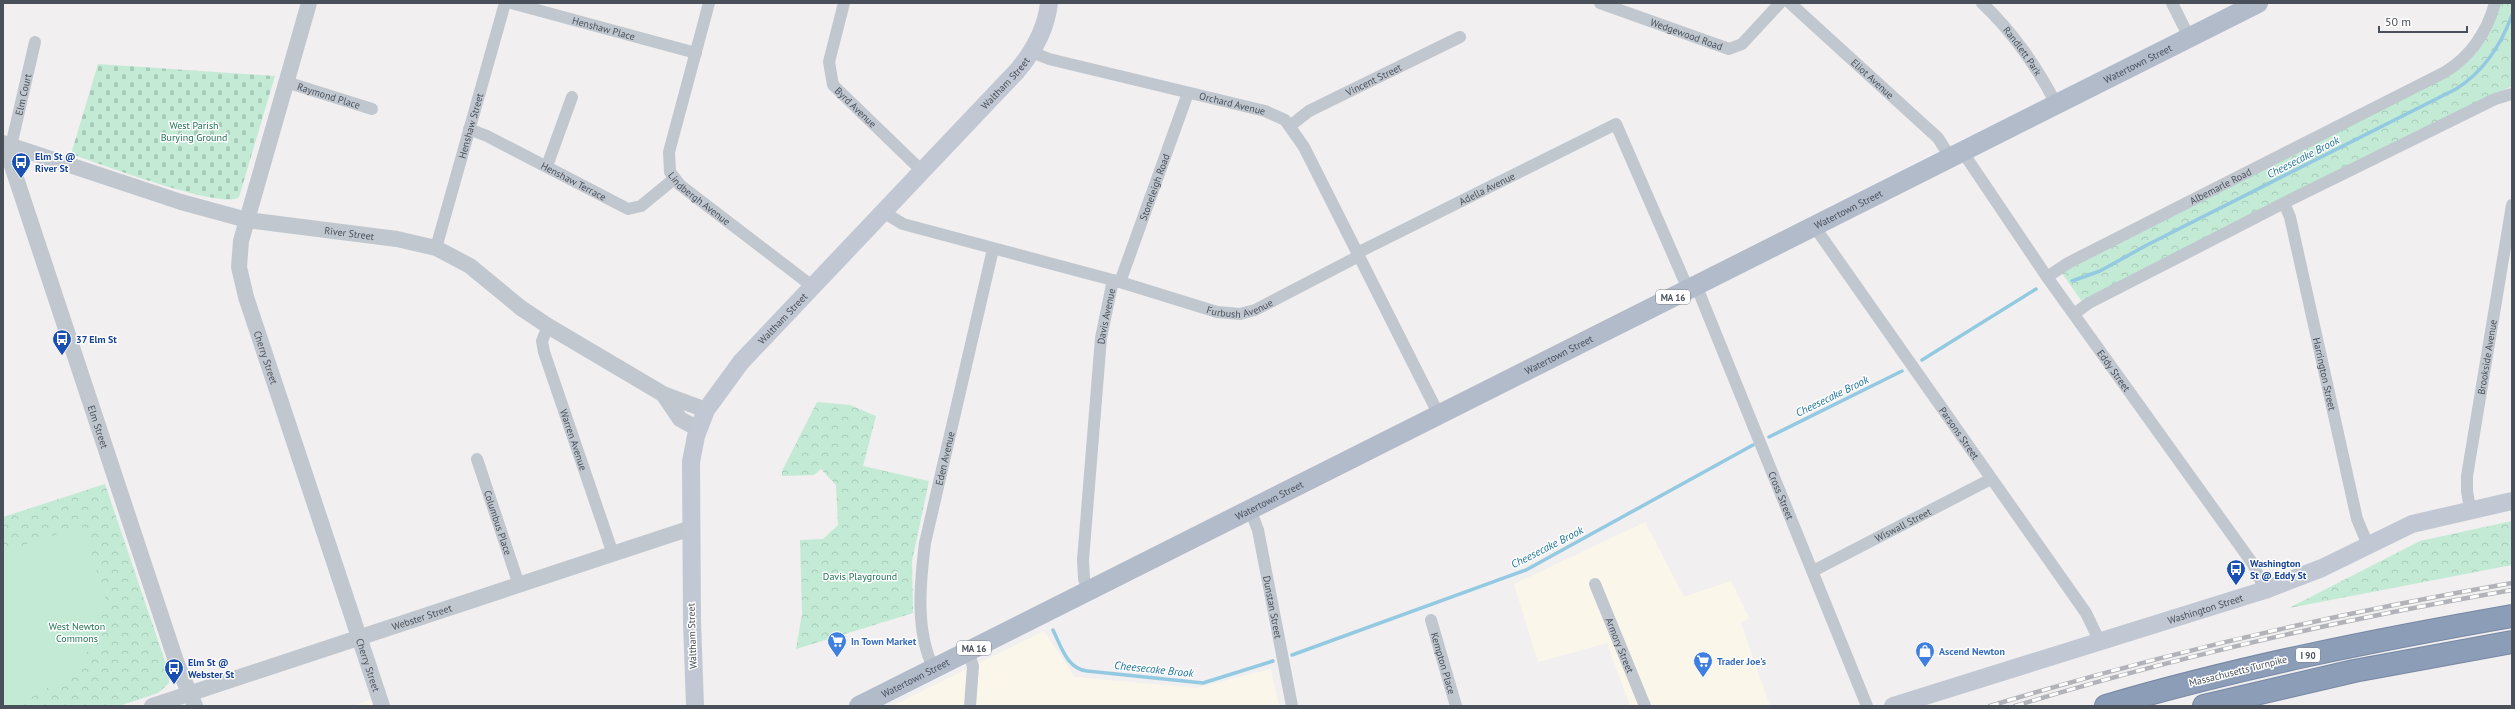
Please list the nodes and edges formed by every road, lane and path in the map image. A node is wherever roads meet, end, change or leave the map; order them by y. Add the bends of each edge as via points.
1 (309, 3) edge
2 (505, 3) edge
3 (511, 3) edge
4 (709, 3) edge
5 (844, 3) edge
6 (1049, 3) edge
7 (1600, 3) edge
8 (1780, 3) edge
9 (1790, 3) edge
10 (1982, 3) edge
11 (2172, 3) edge
12 (2258, 3) edge
13 (2495, 3) edge
14 (1460, 37) dead end
15 (2189, 37) junction
16 (35, 42) dead end
17 (1032, 52) junction
18 (696, 53) junction
19 (286, 82) junction
20 (1188, 93) junction
21 (2512, 94) edge
22 (572, 97) dead end
23 (2056, 104) junction
24 (372, 109) dead end
25 (1290, 126) junction
26 (470, 129) junction
27 (7, 145) edge
28 (1956, 154) junction
29 (547, 166) junction
30 (922, 171) junction
31 (674, 179) junction
32 (2284, 203) junction
33 (2512, 204) edge
34 (883, 212) junction
35 (247, 220) junction
36 (1814, 226) junction
37 (436, 248) junction
38 (993, 249) junction
39 (1358, 255) junction
40 (2048, 277) junction
41 (1116, 281) junction
42 (812, 286) junction
43 (1692, 287) junction
44 (2074, 314) junction
45 (548, 326) junction
46 (663, 394) junction
47 (706, 410) junction
48 (1439, 415) junction
49 (698, 429) junction
50 (477, 459) dead end
51 (1991, 479) junction
52 (2512, 501) edge
53 (2470, 509) junction
54 (1250, 510) junction
55 (691, 528) junction
56 (2368, 545) junction
57 (613, 554) junction
58 (1813, 570) junction
59 (1595, 584) dead end
60 (519, 585) junction
61 (2265, 590) junction
62 (1089, 591) junction
63 (2512, 616) edge
64 (1431, 620) dead end
65 (359, 638) junction
66 (2100, 642) junction
67 (2512, 642) edge
68 (968, 652) junction
69 (934, 669) junction
70 (192, 700) edge
71 (152, 706) edge
72 (382, 706) edge
73 (695, 706) edge
74 (859, 706) edge
75 (970, 706) edge
76 (1292, 706) edge
77 (1456, 706) edge
78 (1645, 706) edge
79 (1867, 706) edge
80 (1893, 706) edge
81 (2106, 706) edge
82 (2204, 706) edge

1 - 19 street, Cherry Street
2 - 26 street, Henshaw Street
3 - 18 street, Henshaw Place
4 - 18 street, Lindbergh Avenue
5 - 30 street, Byrd Avenue via 828,62 833,85
6 - 17 main road, Waltham Street via 1045,25
7 - 8 street, Wedgewood Road via 1730,49 1742,44
9 - 28 street, Eliot Avenue
10 - 23 street, Randlett Park via 2005,28 2045,84
11 - 15 street
12 - 15 main road, Watertown Street / MA 16
13 - 40 street, Albemarle Road via 2476,44 2462,59 2439,76 2068,263
14 - 25 street, Vincent Street via 1309,111
15 - 23 main road, Watertown Street / MA 16
16 - 27 street, Elm Court
17 - 20 street, Orchard Avenue via 1048,59
17 - 30 main road, Waltham Street
18 - 31 street, Lindbergh Avenue via 668,156 668,168
19 - 24 street, Raymond Place
19 - 35 street, Cherry Street
20 - 25 street, Orchard Avenue via 1272,113
20 - 41 street, Stoneleigh Road
21 - 32 street via 2495,99
22 - 29 street
23 - 28 main road, Watertown Street / MA 16
25 - 39 street, Orchard Avenue via 1304,147
26 - 29 street, Henshaw Terrace
26 - 37 street, Henshaw Street
27 - 35 street, River Street via 181,202
27 - 70 street, Elm Street
28 - 36 main road, Watertown Street / MA 16
28 - 40 street, Eddy Street
29 - 31 street, Henshaw Terrace via 628,208 641,206
30 - 34 main road, Waltham Street
31 - 42 street, Lindbergh Avenue
32 - 44 street via 2089,303
32 - 56 street, Harrington Street via 2290,217 2357,519
33 - 53 street, Brookside Avenue via 2468,476
34 - 38 street, Davis Avenue via 903,224
34 - 42 main road, Waltham Street
35 - 37 street, River Street via 397,239
35 - 65 street, Cherry Street via 239,254 242,284
36 - 43 main road, Watertown Street / MA 16
36 - 51 street, Parsons Street
37 - 45 street, River Street via 470,266 521,308
38 - 41 street, Davis Avenue
38 - 69 street, Eden Avenue via 925,543 921,590 923,631
39 - 41 street, Furbush Avenue via 1255,310 1240,314 1217,312
39 - 43 street, Adella Avenue via 1616,124
39 - 48 street
40 - 44 street, Eddy Street
41 - 62 street, Davis Avenue via 1101,338 1083,560 1084,579
42 - 47 main road, Waltham Street via 735,369
43 - 48 main road, Watertown Street / MA 16
43 - 58 street, Cross Street
44 - 61 street, Eddy Street via 2253,564
45 - 46 street, River Street
45 - 57 street, Warren Avenue via 542,341 544,352
46 - 47 street, River Street
46 - 49 street, River Street via 680,419
47 - 49 main road, Waltham Street
48 - 54 main road, Watertown Street / MA 16
49 - 55 main road, Waltham Street via 691,462
50 - 60 street, Columbus Place
51 - 58 street, Wiswall Street
51 - 66 street, Parsons Street via 2086,613
52 - 53 main road, Washington Street
53 - 56 main road, Washington Street via 2412,524
54 - 62 main road, Watertown Street / MA 16
54 - 76 street, Dunstan Street via 1258,530
55 - 57 street, Webster Street
55 - 73 main road, Waltham Street
56 - 61 main road, Washington Street via 2322,568
57 - 60 street, Webster Street
58 - 79 street, Cross Street
59 - 78 street, Armory Street
60 - 65 street, Webster Street
61 - 66 main road, Washington Street
62 - 68 main road, Watertown Street / MA 16
63 - 81 highway, Massachusetts Turnpike / I 90 via 2332,649
64 - 77 street, Kempton Place
65 - 70 street, Webster Street
65 - 72 street, Cherry Street
66 - 80 main road, Washington Street
67 - 82 highway via 2354,671
68 - 69 main road, Watertown Street / MA 16
68 - 75 street via 973,666
69 - 74 main road, Watertown Street / MA 16
70 - 71 street, Webster Street

